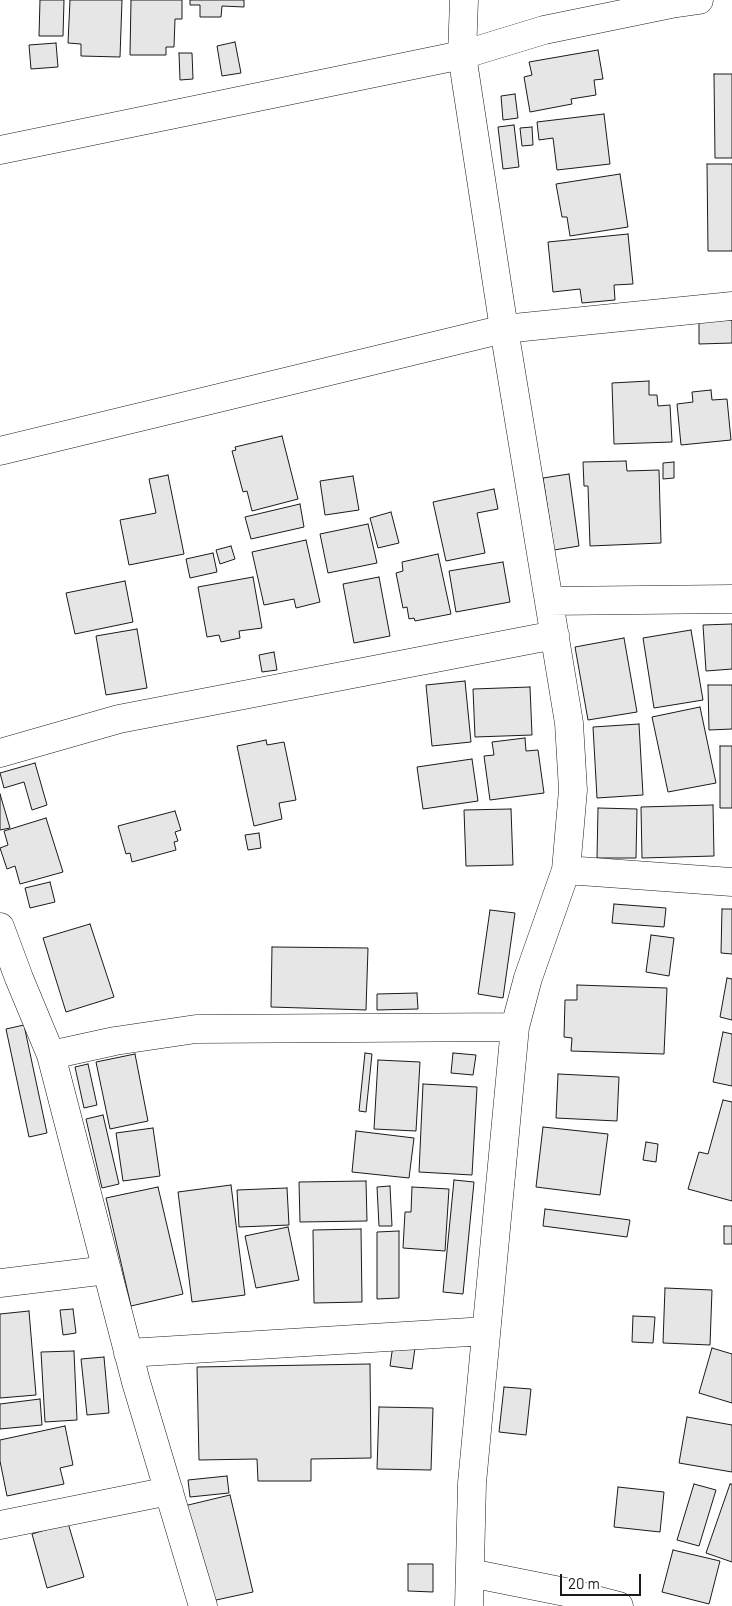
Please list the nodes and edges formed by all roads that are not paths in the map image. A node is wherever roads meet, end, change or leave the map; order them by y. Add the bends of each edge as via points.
1 (464, 0) edge
2 (699, 0) edge
3 (462, 56) junction
4 (0, 150) edge
5 (732, 306) edge
6 (504, 329) junction
7 (0, 451) edge
8 (732, 599) edge
9 (549, 601) junction
10 (555, 635) junction
11 (0, 753) edge
12 (566, 870) junction
13 (732, 882) edge
14 (0, 927) edge
15 (9, 979) edge
16 (515, 1027) junction
17 (51, 1055) junction
18 (107, 1270) junction
19 (0, 1283) edge
20 (486, 1331) junction
21 (128, 1353) junction
22 (169, 1491) junction
23 (0, 1524) edge
24 (470, 1573) junction
25 (202, 1606) edge
26 (469, 1606) edge
27 (619, 1606) edge

1 - 3 street
2 - 3 street via 544,30
3 - 4 street
3 - 6 street
5 - 6 street
6 - 7 street
6 - 9 street
8 - 9 street
9 - 10 street
10 - 11 street via 118,719
10 - 12 street via 569,723 573,790
12 - 13 street
12 - 16 street via 528,978
14 - 15 street
15 - 17 street
16 - 17 street via 196,1030 115,1041
16 - 20 street
17 - 18 street
18 - 19 street
18 - 21 street
20 - 21 street
20 - 24 street via 472,1482
21 - 22 street
22 - 23 street
22 - 25 street
24 - 26 street
24 - 27 street

